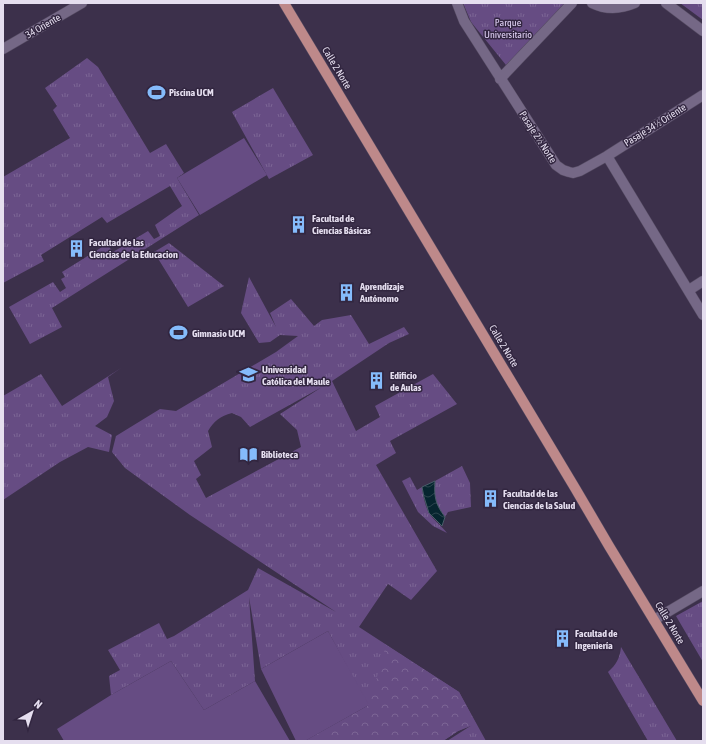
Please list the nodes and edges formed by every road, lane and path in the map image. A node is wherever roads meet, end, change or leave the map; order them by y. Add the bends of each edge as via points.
1 (82, 3) edge
2 (284, 3) edge
3 (456, 3) edge
4 (572, 3) edge
5 (592, 3) edge
6 (635, 3) edge
7 (666, 3) edge
8 (703, 30) edge
9 (3, 49) edge
10 (500, 79) junction
11 (703, 95) edge
12 (607, 156) junction
13 (703, 281) edge
14 (689, 290) junction
15 (703, 315) edge
16 (703, 591) edge
17 (654, 620) junction
18 (703, 701) edge

1 - 9 street, 34 Oriente
2 - 17 main road, Calle 2 Norte
3 - 10 street, Pasaje 2½ Norte via 464,21
4 - 10 street
5 - 6 street via 611,8
7 - 8 street
10 - 12 street, Pasaje 2½ Norte via 556,165 573,173
11 - 12 street, Pasaje 34½ Oriente
12 - 14 street
13 - 14 street
14 - 15 street
16 - 17 street
17 - 18 main road, Calle 2 Norte

